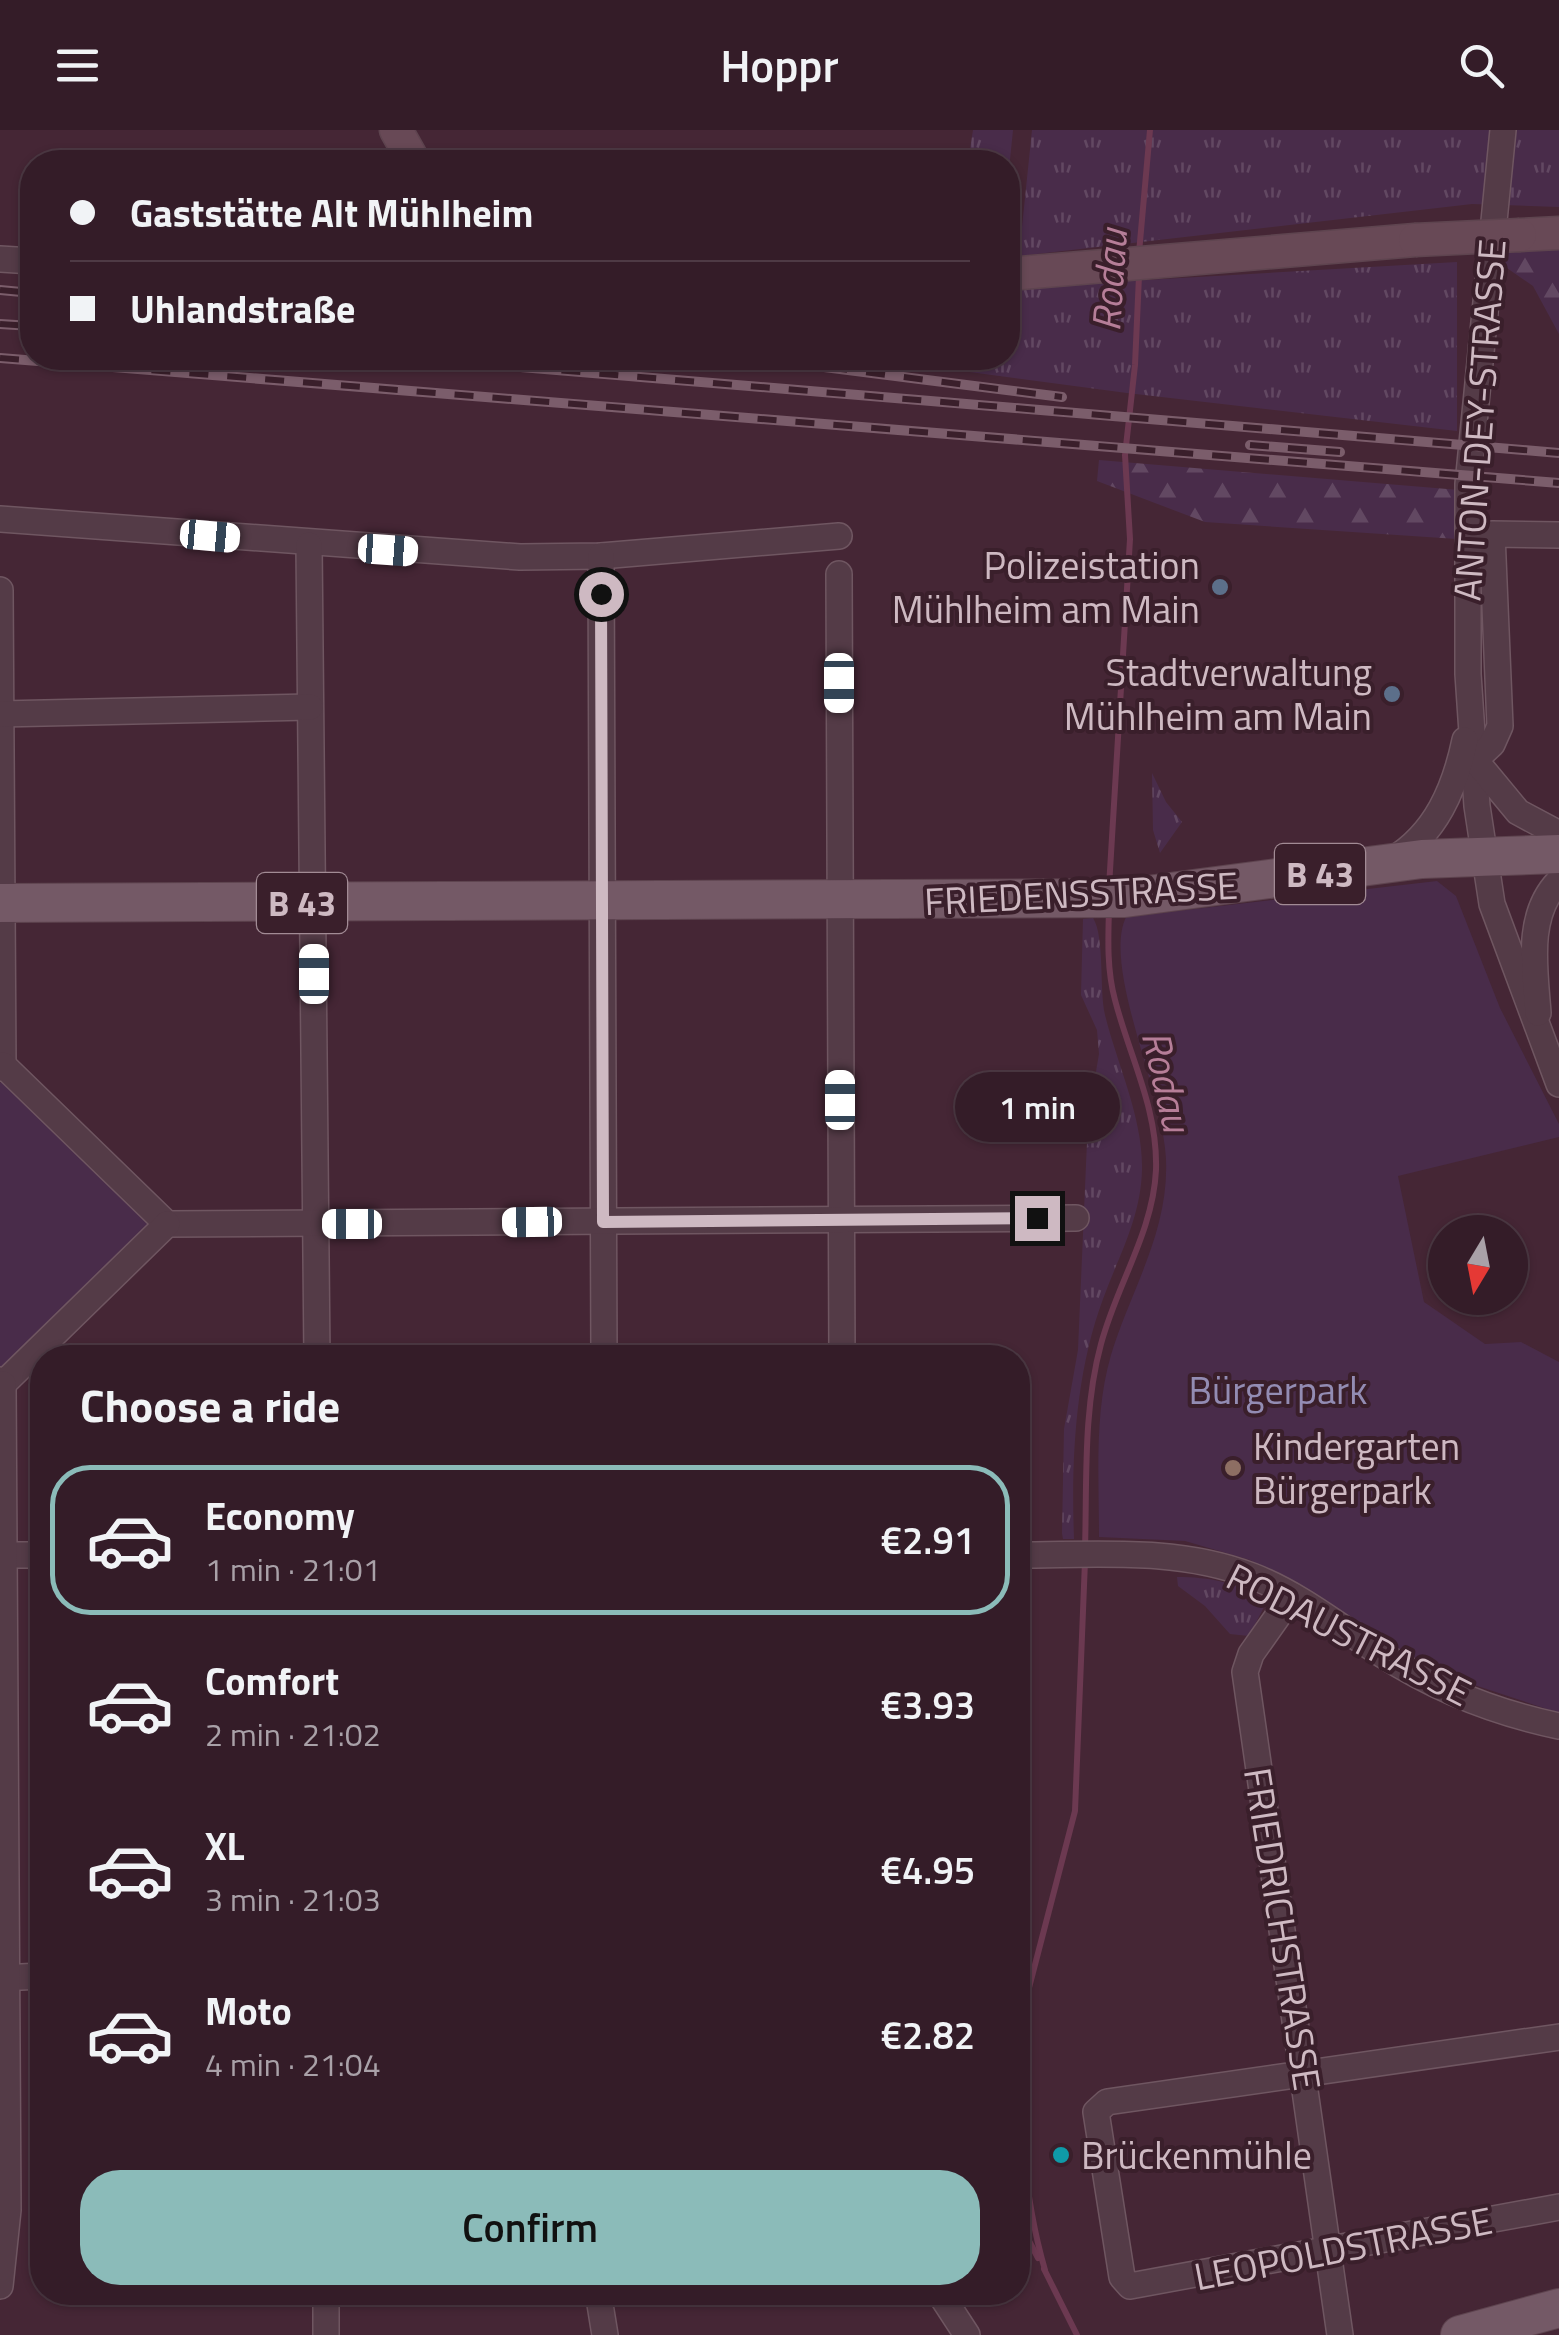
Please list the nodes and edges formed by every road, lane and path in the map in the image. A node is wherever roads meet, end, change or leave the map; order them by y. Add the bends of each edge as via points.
1 (1503, 130) edge
2 (1559, 233) edge
3 (1020, 274) edge
4 (0, 519) edge
5 (1559, 535) edge
6 (839, 536) dead end
7 (309, 545) junction
8 (601, 556) junction
9 (839, 574) dead end
10 (0, 590) edge
11 (310, 707) junction
12 (1471, 711) junction
13 (1, 714) edge
14 (1475, 760) junction
15 (1559, 834) edge
16 (1559, 854) edge
17 (1486, 856) junction
18 (1384, 864) junction
19 (1559, 881) edge
20 (602, 902) junction
21 (838, 902) junction
22 (1, 903) edge
23 (314, 903) junction
24 (1540, 1038) junction
25 (2, 1067) edge
26 (1559, 1084) edge
27 (1076, 1218) dead end
28 (840, 1219) junction
29 (603, 1222) junction
30 (167, 1224) junction
31 (316, 1224) junction
32 (41, 1345) edge
33 (317, 1345) edge
34 (604, 1345) edge
35 (842, 1345) edge
36 (30, 1355) edge
37 (2, 1382) edge
38 (2, 1555) edge
39 (30, 1555) edge
40 (1030, 1555) edge
41 (1292, 1596) junction
42 (1559, 1726) edge
43 (30, 1976) edge
44 (4, 1977) edge
45 (1559, 2037) edge
46 (1306, 2073) junction
47 (1559, 2207) edge
48 (1330, 2252) junction
49 (0, 2286) edge
50 (326, 2305) edge
51 (600, 2305) edge
52 (947, 2305) edge
53 (1559, 2308) edge
54 (326, 2335) edge
55 (605, 2335) edge
56 (967, 2335) edge
57 (1340, 2335) edge
58 (1460, 2335) edge

1 - 12 street, ANTON-DEY-STRASSE via 1468,484
2 - 3 main road, bridge
4 - 7 street
5 - 14 street via 1492,528 1500,726
6 - 8 street
7 - 8 street
7 - 11 street
8 - 20 street
9 - 21 street
10 - 13 street
11 - 13 street
11 - 23 street
12 - 14 street, ANTON-DEY-STRASSE
12 - 18 street, ANTON-DEY-STRASSE via 1442,810 1417,841
13 - 22 street
14 - 15 street via 1518,812
14 - 17 street, ANTON-DEY-STRASSE
16 - 17 main road, FRIEDENSSTRASSE / B 43
17 - 18 main road, FRIEDENSSTRASSE / B 43
17 - 24 street, ANTON-DEY-STRASSE via 1496,920
18 - 21 main road, FRIEDENSSTRASSE / B 43 via 1107,899
19 - 24 street via 1537,925
20 - 21 main road, FRIEDENSSTRASSE / B 43
20 - 23 main road, B 43
20 - 29 street
21 - 28 street
22 - 23 main road, B 43
22 - 25 street
23 - 31 street
24 - 26 street, ANTON-DEY-STRASSE
25 - 30 street
27 - 28 street
28 - 29 street
28 - 35 street
29 - 31 street
29 - 34 street
30 - 31 street
30 - 32 street
31 - 33 street
36 - 37 street
37 - 38 street
38 - 39 street
38 - 44 street
40 - 41 street, RODAUSTRASSE via 1170,1556 1256,1577
41 - 42 street, RODAUSTRASSE via 1435,1684
41 - 46 street, FRIEDRICHSTRASSE via 1244,1672
43 - 44 street
44 - 49 street via 8,2224
45 - 46 street
46 - 48 street, FRIEDRICHSTRASSE
46 - 48 street, LEOPOLDSTRASSE via 1099,2106 1126,2285
47 - 48 street, LEOPOLDSTRASSE
48 - 57 street, FRIEDRICHSTRASSE
50 - 54 street
51 - 55 street
52 - 56 street
53 - 58 main road

